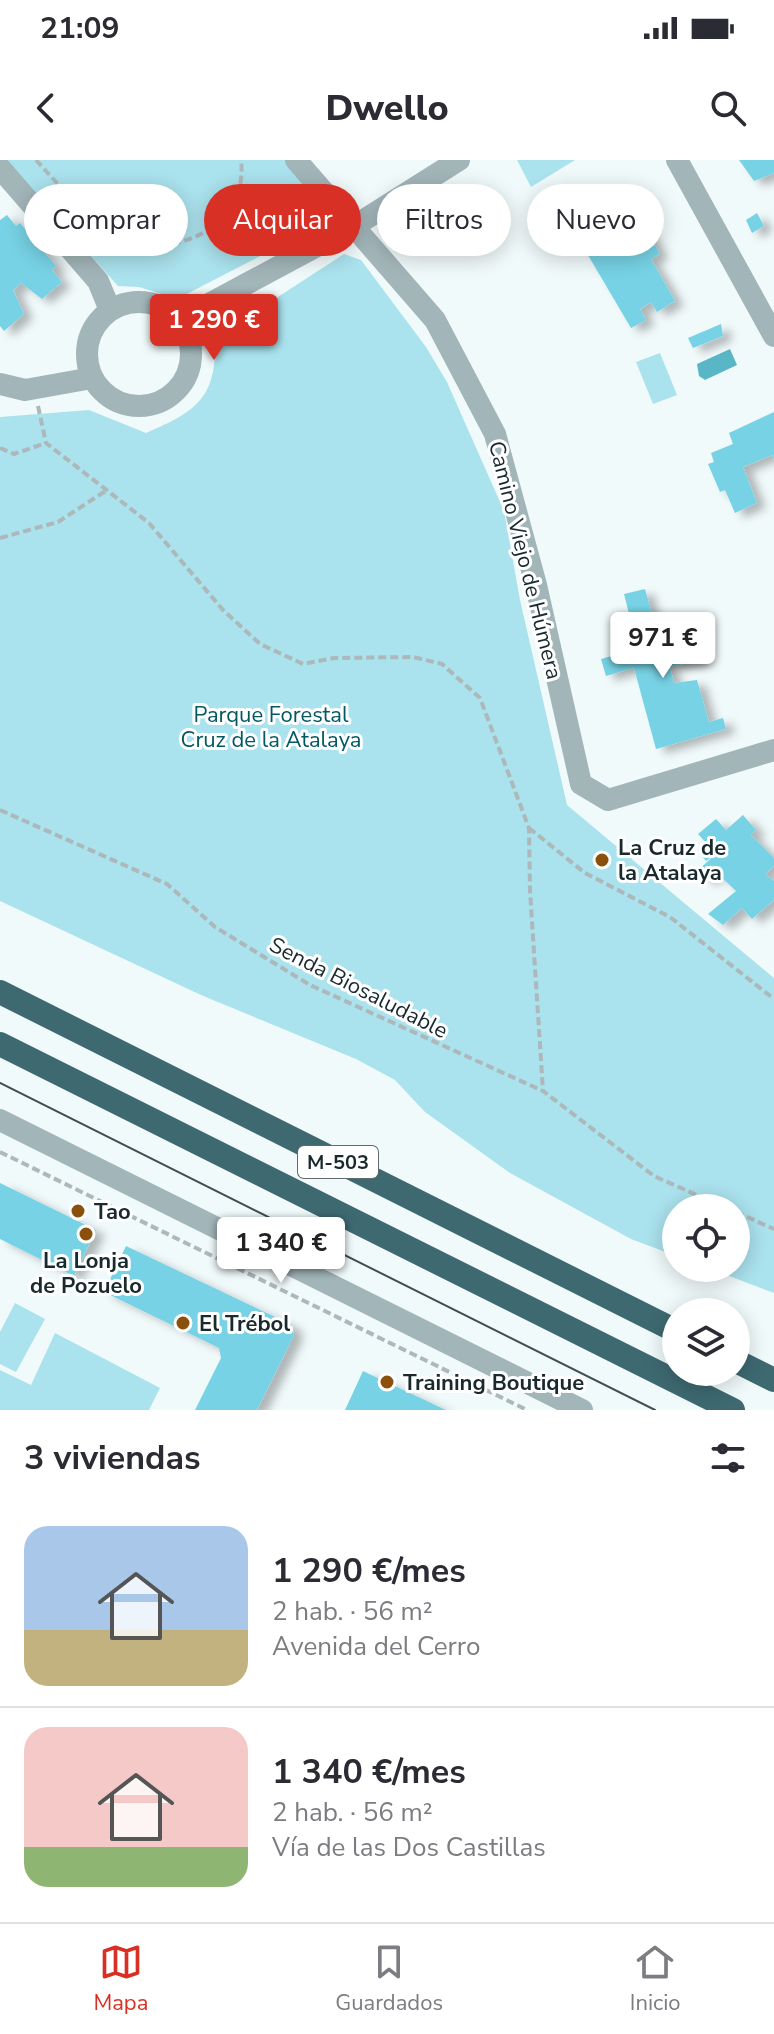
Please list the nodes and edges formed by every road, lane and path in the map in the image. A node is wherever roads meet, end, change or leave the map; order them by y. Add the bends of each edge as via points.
1 (36, 160) edge
2 (241, 160) edge
3 (296, 160) edge
4 (459, 160) edge
5 (677, 160) edge
6 (0, 168) edge
7 (318, 184) edge
8 (361, 222) edge
9 (361, 231) edge
10 (298, 256) edge
11 (110, 310) junction
12 (182, 323) junction
13 (774, 336) edge
14 (92, 378) junction
15 (0, 384) edge
16 (38, 405) dead end
17 (46, 443) junction
18 (0, 448) edge
19 (107, 490) junction
20 (0, 538) edge
21 (774, 750) edge
22 (0, 810) edge
23 (529, 828) junction
24 (0, 992) edge
25 (774, 999) edge
26 (0, 1044) edge
27 (543, 1091) junction
28 (0, 1120) edge
29 (0, 1152) edge
30 (694, 1194) edge
31 (750, 1218) edge
32 (774, 1229) edge
33 (662, 1324) edge
34 (750, 1368) edge
35 (774, 1380) edge
36 (527, 1410) edge
37 (582, 1410) edge
38 (733, 1410) edge

1 - 2 path via 95,222 126,239 152,242 187,241 222,222 236,198
3 - 7 street, Camino Viejo de Húmera
4 - 8 street
5 - 13 street
6 - 11 street via 98,281
9 - 21 street, Camino Viejo de Húmera via 435,320 495,434 581,784 608,800
10 - 12 street
11 - 12 street via 144,302 165,308
11 - 14 street via 94,327 86,349
12 - 14 street via 192,355 189,373 177,392 159,404 127,406 101,391
14 - 15 street via 25,390
16 - 17 path
17 - 18 path via 14,454
17 - 19 path
19 - 20 path via 58,522
19 - 23 path via 149,523 223,610 260,644 303,664 379,657 442,664 480,698
22 - 27 path, Senda Biosaludable via 167,884 215,927 310,985
23 - 25 path via 585,873 670,917
23 - 27 path
24 - 33 highway, M-503
26 - 38 highway, M-503
27 - 30 path, Senda Biosaludable via 654,1176
28 - 37 street
29 - 36 path
31 - 32 path
34 - 35 highway

